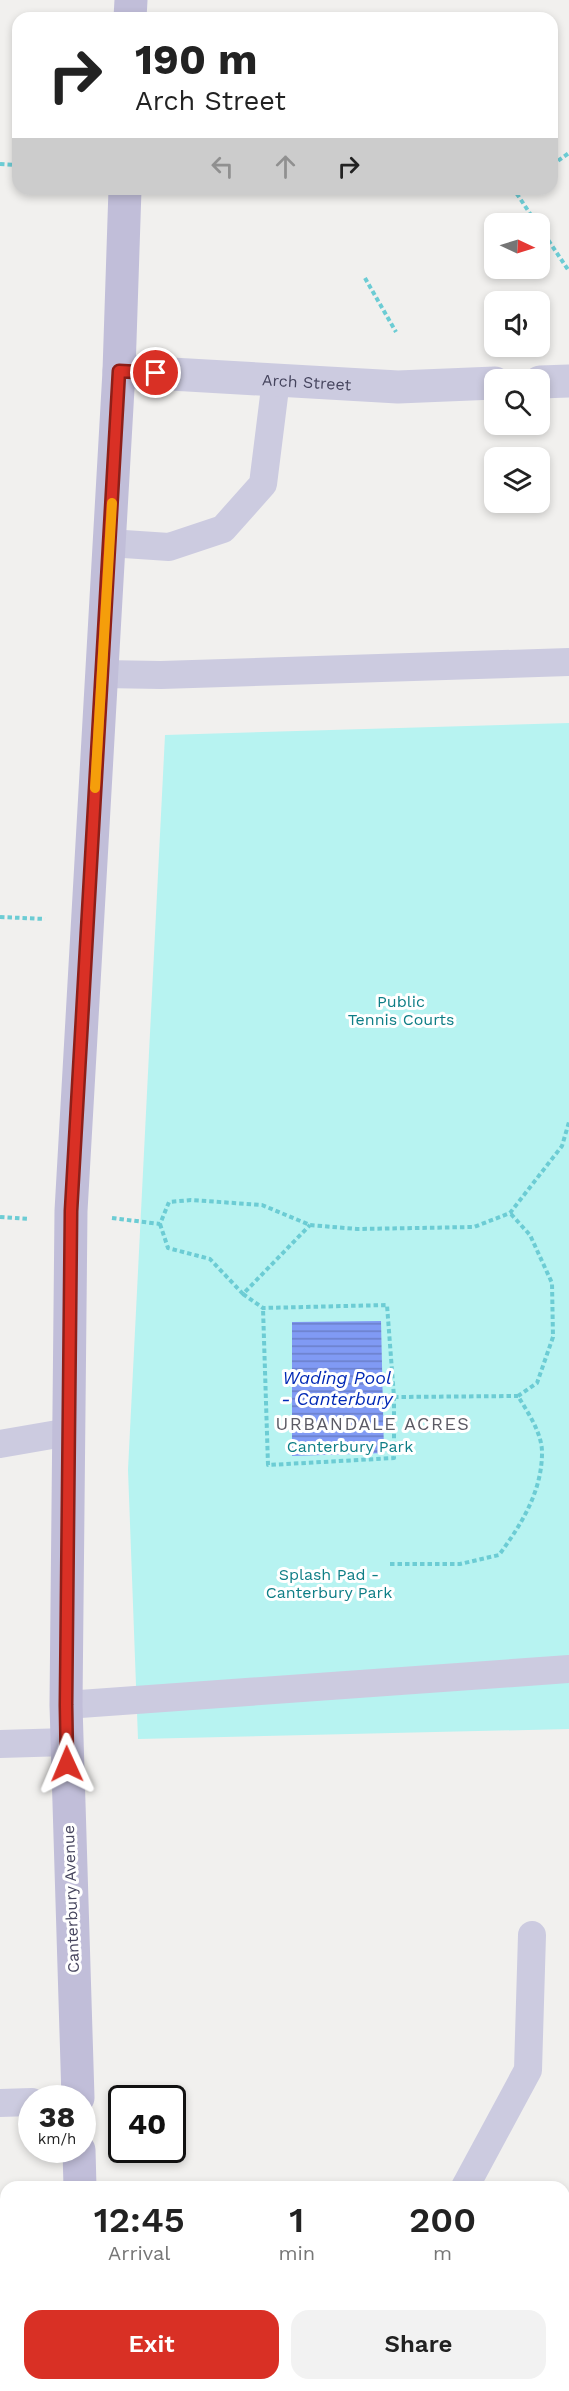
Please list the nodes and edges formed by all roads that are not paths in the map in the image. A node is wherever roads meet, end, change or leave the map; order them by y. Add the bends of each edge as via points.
1 (125, 195) edge
2 (119, 371) junction
3 (276, 380) junction
4 (569, 381) edge
5 (550, 382) edge
6 (484, 384) edge
7 (109, 543) junction
8 (569, 662) edge
9 (102, 674) junction
10 (69, 1432) junction
11 (0, 1444) edge
12 (569, 1669) edge
13 (66, 1705) junction
14 (67, 1742) junction
15 (0, 1744) edge
16 (532, 1935) dead end
17 (78, 2085) edge
18 (18, 2102) edge
19 (0, 2103) edge
20 (79, 2163) edge
21 (80, 2181) edge
22 (468, 2181) edge

1 - 2 street, Canterbury Avenue
2 - 3 street, Arch Street
2 - 7 street, Canterbury Avenue
3 - 6 street, Arch Street via 398,387
3 - 7 lane via 263,484 223,529 169,547
4 - 5 street
7 - 9 street, Canterbury Avenue
8 - 9 lane
9 - 10 street, Canterbury Avenue via 71,1211
10 - 11 lane
10 - 13 street, Canterbury Avenue
12 - 13 lane
13 - 14 street, Canterbury Avenue
14 - 15 lane
14 - 17 street, Canterbury Avenue
16 - 22 lane via 528,2070
18 - 19 lane
20 - 21 street

